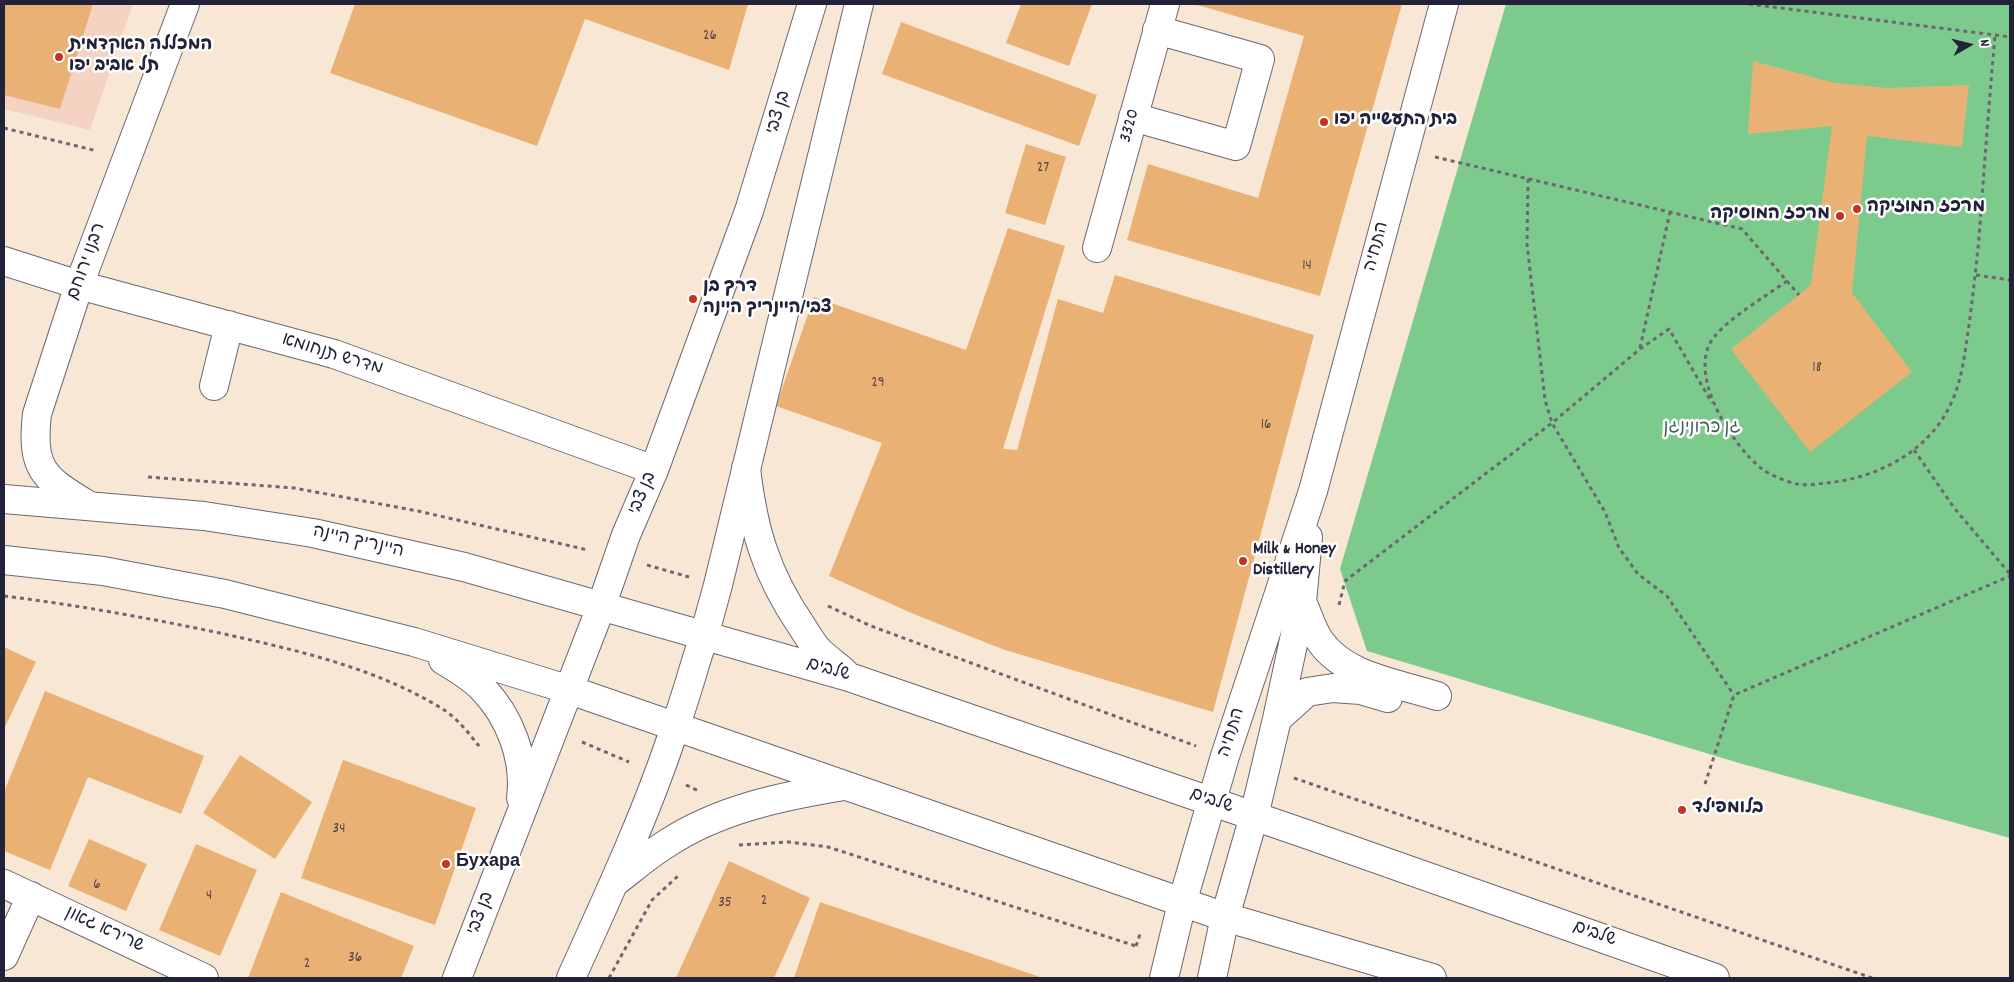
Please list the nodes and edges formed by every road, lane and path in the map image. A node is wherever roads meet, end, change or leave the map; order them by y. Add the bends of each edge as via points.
1 (185, 4) edge
2 (812, 4) edge
3 (860, 4) edge
4 (1165, 4) edge
5 (1444, 4) edge
6 (1749, 4) edge
7 (1157, 30) junction
8 (1995, 36) junction
9 (2010, 37) edge
10 (1133, 117) junction
11 (4, 128) edge
12 (1404, 150) junction
13 (126, 158) junction
14 (1528, 179) junction
15 (1670, 212) junction
16 (1097, 248) dead end
17 (4, 261) edge
18 (1976, 275) junction
19 (2010, 280) edge
20 (1787, 281) junction
21 (79, 285) junction
22 (1799, 295) dead end
23 (229, 326) junction
24 (1640, 349) junction
25 (214, 386) dead end
26 (1715, 407) junction
27 (1552, 423) junction
28 (1914, 450) junction
29 (746, 468) junction
30 (654, 470) junction
31 (1312, 491) junction
32 (4, 499) edge
33 (88, 505) junction
34 (4, 560) edge
35 (2010, 575) edge
36 (4, 596) edge
37 (1302, 602) junction
38 (601, 607) junction
39 (704, 636) junction
40 (414, 642) junction
41 (1327, 649) junction
42 (849, 677) junction
43 (570, 690) junction
44 (1734, 695) junction
45 (1277, 720) junction
46 (675, 728) junction
47 (510, 730) junction
48 (554, 730) junction
49 (658, 774) junction
50 (1705, 784) dead end
51 (848, 786) junction
52 (1212, 802) junction
53 (520, 814) junction
54 (1254, 816) junction
55 (711, 820) junction
56 (679, 875) dead end
57 (614, 883) junction
58 (4, 884) edge
59 (31, 896) junction
60 (1182, 902) junction
61 (1225, 917) junction
62 (4, 956) edge
63 (1166, 968) edge
64 (204, 978) edge
65 (457, 978) edge
66 (571, 978) edge
67 (609, 978) edge
68 (1212, 978) edge
69 (1432, 978) edge
70 (1715, 978) edge

1 - 13 main road, רבנו ירוחם
2 - 30 main road, בן צבי via 749,211
3 - 29 main road
4 - 7 main road, 3320
5 - 12 main road, התחיה
6 - 8 path
7 - 10 main road, 3320
7 - 10 main road via 1260,59 1236,146
8 - 9 path
8 - 18 path
10 - 16 main road, 3320
11 - 13 path
12 - 14 path
12 - 31 main road, התחיה
13 - 21 main road, רבנו ירוחם
14 - 15 path
14 - 27 path via 1527,244 1545,400
15 - 20 path via 1742,229
15 - 24 path
17 - 21 main road, מדרש תנחומא
18 - 19 path
18 - 28 path via 1963,371 1936,430
20 - 22 path
20 - 26 path via 1722,328 1709,344 1704,372
21 - 23 main road, מדרש תנחומא
21 - 33 main road, רבנו ירוחם via 37,414 35,434 36,454 46,474 56,485
23 - 25 main road
23 - 30 main road, מדרש תנחומא via 334,354
24 - 26 path via 1669,329
24 - 27 path
26 - 28 path via 1739,446 1763,470 1797,484 1850,481 1876,473
27 - 41 path via 1345,581
27 - 44 path via 1605,512 1619,548 1638,574 1666,596
28 - 35 path via 1955,509
29 - 39 main road
29 - 42 main road via 751,512 762,551 776,582 818,649
30 - 38 main road, בן צבי via 626,535
31 - 37 main road, התחיה
31 - 52 main road, התחיה
32 - 33 main road, היינריך היינה
33 - 38 main road, היינריך היינה via 204,516 313,533 464,567
34 - 40 main road via 103,571 225,594
35 - 44 path
36 - 47 path via 79,605 284,647 384,678 442,709 478,745
37 - 41 main road via 1319,640
37 - 45 main road, התחיה
38 - 39 main road, היינריך היינה
38 - 43 main road, בן צבי
39 - 42 main road, שלבים
39 - 46 main road
40 - 43 main road
40 - 47 main road via 483,688
41 - 45 main road via 1336,660 1434,704 1334,688 1307,692
42 - 52 main road, שלבים
43 - 46 main road
43 - 48 main road, בן צבי
44 - 50 path
45 - 54 main road, התחיה
46 - 49 main road
46 - 51 main road
47 - 53 main road via 523,782
48 - 49 path
48 - 53 main road, בן צבי
49 - 55 path via 700,792
49 - 57 main road
51 - 55 main road via 792,795
51 - 60 main road
52 - 54 main road, שלבים
52 - 60 main road, התחיה
53 - 65 main road, בן צבי
54 - 61 main road, התחיה
54 - 70 main road, שלבים
55 - 57 main road via 666,844
55 - 63 path via 723,850 762,842 828,847
56 - 67 path via 652,900
57 - 66 main road
58 - 59 main road, שרירא גאון
59 - 62 main road
59 - 64 main road, שרירא גאון
60 - 61 main road
60 - 63 main road, התחיה
61 - 68 main road, התחיה
61 - 69 main road

